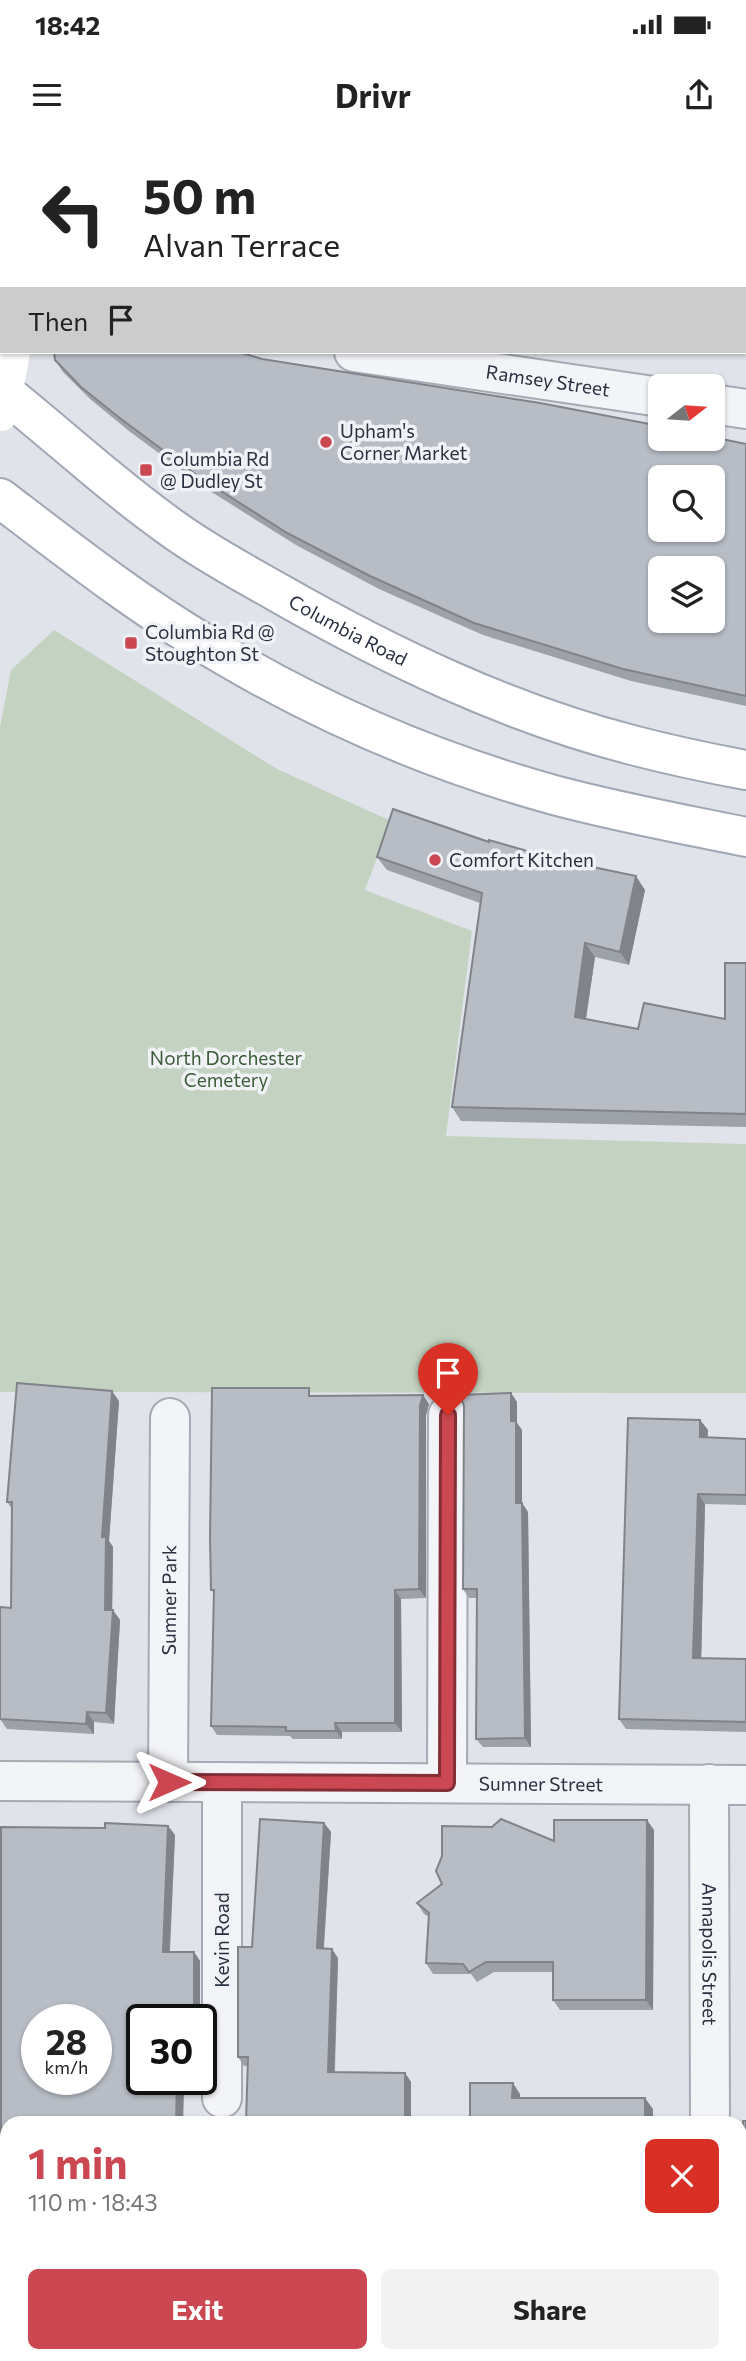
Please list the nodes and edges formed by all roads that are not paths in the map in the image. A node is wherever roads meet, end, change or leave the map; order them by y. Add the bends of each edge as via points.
1 (11, 354) edge
2 (381, 354) edge
3 (489, 362) edge
4 (648, 395) edge
5 (1, 398) edge
6 (725, 406) edge
7 (746, 409) edge
8 (0, 498) edge
9 (746, 770) edge
10 (746, 837) edge
11 (448, 1415) dead end
12 (170, 1418) dead end
13 (0, 1781) edge
14 (169, 1782) junction
15 (222, 1782) junction
16 (447, 1783) junction
17 (709, 1784) junction
18 (746, 1785) edge
19 (222, 2098) dead end
20 (710, 2116) edge

1 - 5 main road
2 - 3 street, Ramsey Street
3 - 4 street, Ramsey Street
5 - 9 main road, Columbia Road via 176,531 358,637 491,698 562,724 631,745
6 - 7 street
8 - 10 main road via 97,572 221,654 351,720 417,749 555,795
11 - 16 street
12 - 14 street, Sumner Park
13 - 14 street, Sumner Street
14 - 15 street, Sumner Street
15 - 16 street, Sumner Street
15 - 19 street, Kevin Road
16 - 17 street, Sumner Street
17 - 18 street, Sumner Street
17 - 20 street, Annapolis Street

